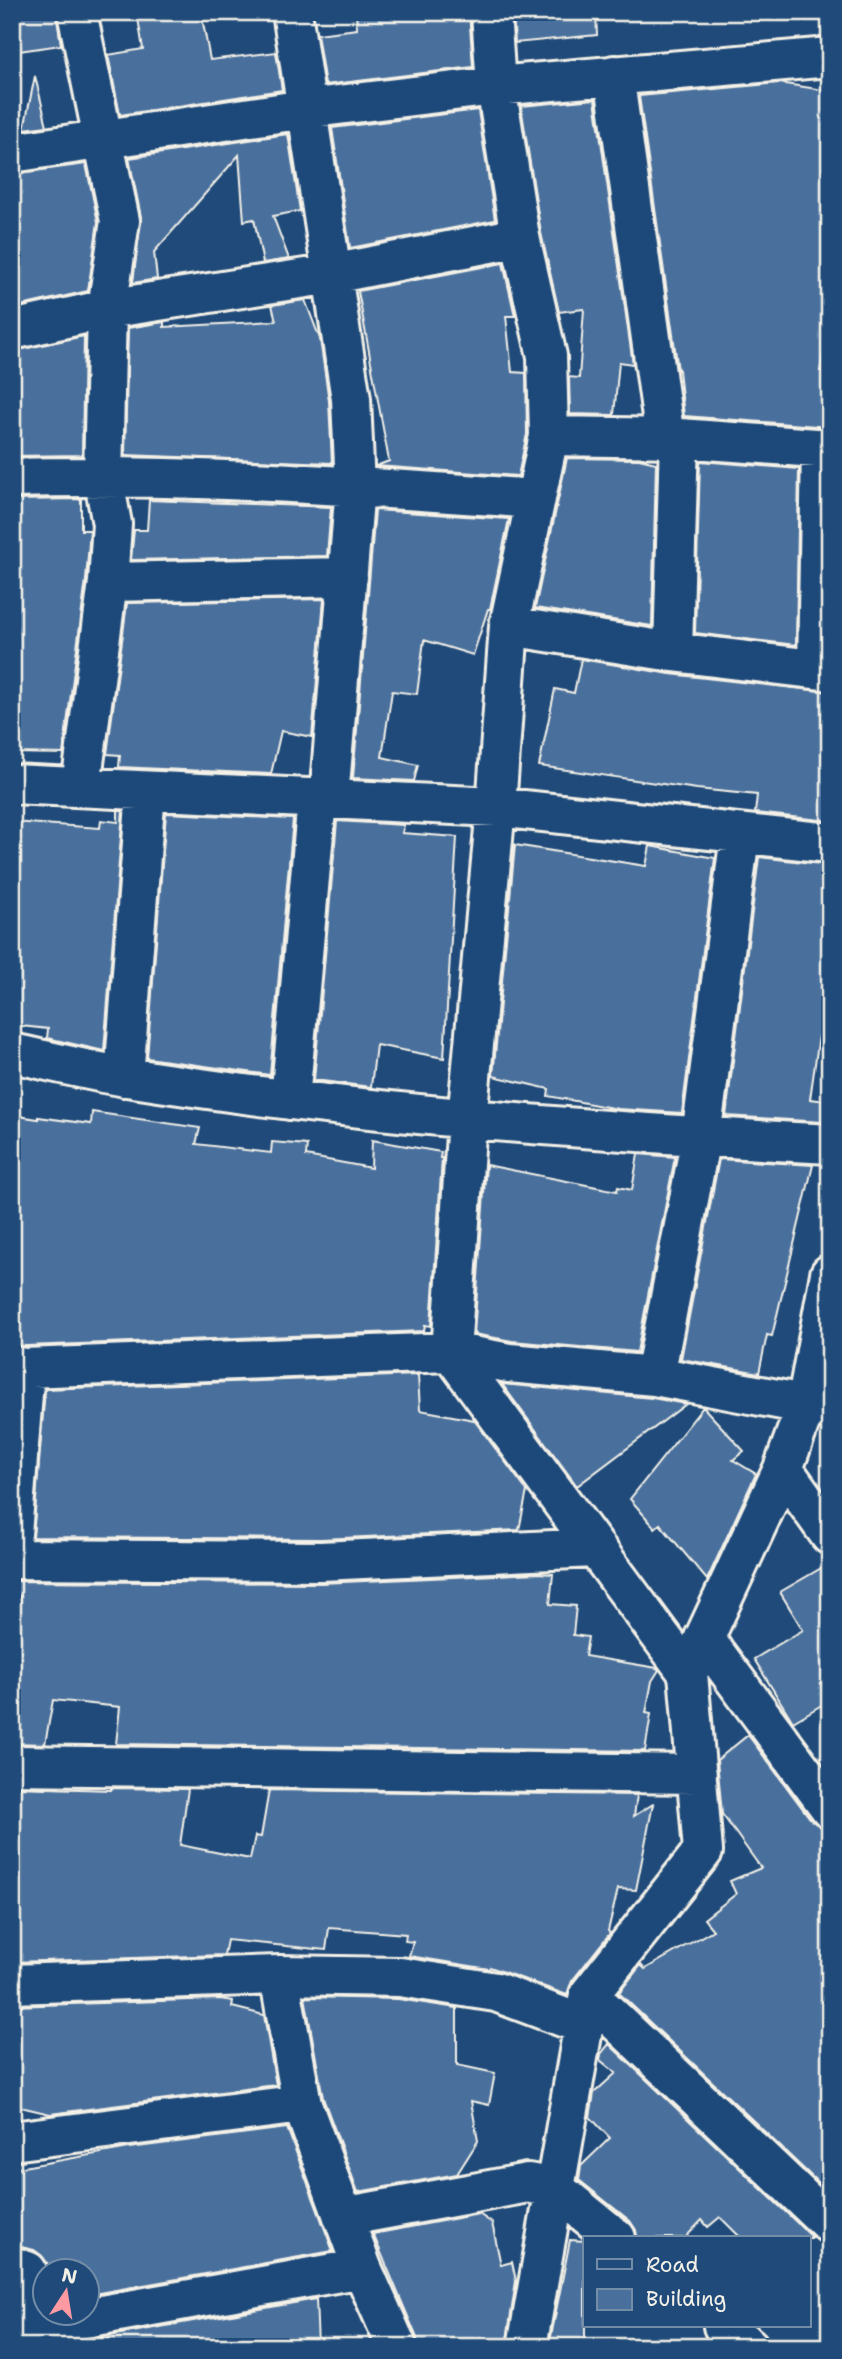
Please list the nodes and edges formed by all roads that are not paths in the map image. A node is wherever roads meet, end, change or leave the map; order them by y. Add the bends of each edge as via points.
1 (77, 12) edge
2 (292, 12) edge
3 (491, 12) edge
4 (830, 57) edge
5 (614, 75) junction
6 (496, 86) junction
7 (305, 109) junction
8 (104, 139) junction
9 (12, 153) edge
10 (520, 237) junction
11 (332, 274) junction
12 (107, 309) junction
13 (12, 330) edge
14 (549, 436) junction
15 (672, 438) junction
16 (825, 449) edge
17 (103, 476) junction
18 (12, 478) edge
19 (355, 487) junction
20 (536, 499) junction
21 (348, 577) junction
22 (108, 582) junction
23 (509, 626) junction
24 (673, 652) junction
25 (823, 670) edge
26 (12, 783) edge
27 (81, 786) junction
28 (146, 791) junction
29 (323, 798) junction
30 (495, 807) junction
31 (740, 835) junction
32 (830, 843) edge
33 (12, 1053) edge
34 (124, 1077) junction
35 (290, 1100) junction
36 (467, 1120) junction
37 (701, 1137) junction
38 (830, 1144) edge
39 (830, 1274) edge
40 (451, 1352) junction
41 (19, 1367) edge
42 (655, 1376) junction
43 (818, 1407) edge
44 (783, 1469) junction
45 (12, 1534) edge
46 (830, 1535) edge
47 (595, 1548) junction
48 (12, 1559) edge
49 (704, 1638) junction
50 (688, 1673) junction
51 (12, 1765) edge
52 (697, 1774) junction
53 (830, 1808) edge
54 (279, 1975) junction
55 (12, 1984) edge
56 (586, 2010) junction
57 (302, 2104) junction
58 (12, 2141) edge
59 (554, 2188) junction
60 (343, 2217) junction
61 (830, 2224) edge
62 (614, 2236) edge
63 (12, 2266) edge
64 (362, 2268) junction
65 (725, 2328) edge
66 (13, 2331) edge
67 (12, 2340) edge
68 (397, 2347) edge
69 (527, 2347) edge
70 (749, 2347) edge

1 - 8 street
2 - 7 street
3 - 6 street
4 - 5 street
5 - 6 street
5 - 15 street
6 - 7 street
6 - 10 street
7 - 8 street
7 - 11 street
8 - 9 street
8 - 12 street via 120,221
10 - 11 street
10 - 14 street via 547,356
11 - 12 street
11 - 19 street via 351,399
12 - 13 street
12 - 17 street
14 - 15 street
14 - 20 street
15 - 16 street
15 - 24 street
16 - 25 street
17 - 18 street
17 - 19 street
17 - 22 street via 112,524
19 - 20 street
19 - 21 street
20 - 23 street
21 - 22 street
21 - 29 street
22 - 27 street
23 - 24 street
23 - 30 street
24 - 25 street
26 - 27 street
27 - 28 street
28 - 29 street
28 - 34 street
29 - 30 street
29 - 35 street
30 - 31 street
30 - 36 street
31 - 32 street
31 - 37 street
33 - 34 street
34 - 35 street
35 - 36 street
36 - 37 street
36 - 40 street
37 - 38 street
37 - 42 street
39 - 43 street
40 - 41 street
40 - 42 street via 509,1363
40 - 47 street
41 - 45 street
42 - 43 street
43 - 44 street
44 - 46 street
44 - 49 street
47 - 48 street via 321,1561
47 - 50 street
49 - 50 street
49 - 53 street
50 - 52 street
51 - 52 street
52 - 56 street via 703,1851
54 - 55 street
54 - 56 street via 400,1977
54 - 57 street
56 - 59 street
56 - 61 street
57 - 58 street
57 - 60 street
59 - 60 street via 528,2183
59 - 62 street
59 - 69 street
60 - 64 street
63 - 66 street via 27,2271
64 - 66 street
64 - 68 street
65 - 70 street
66 - 67 street

